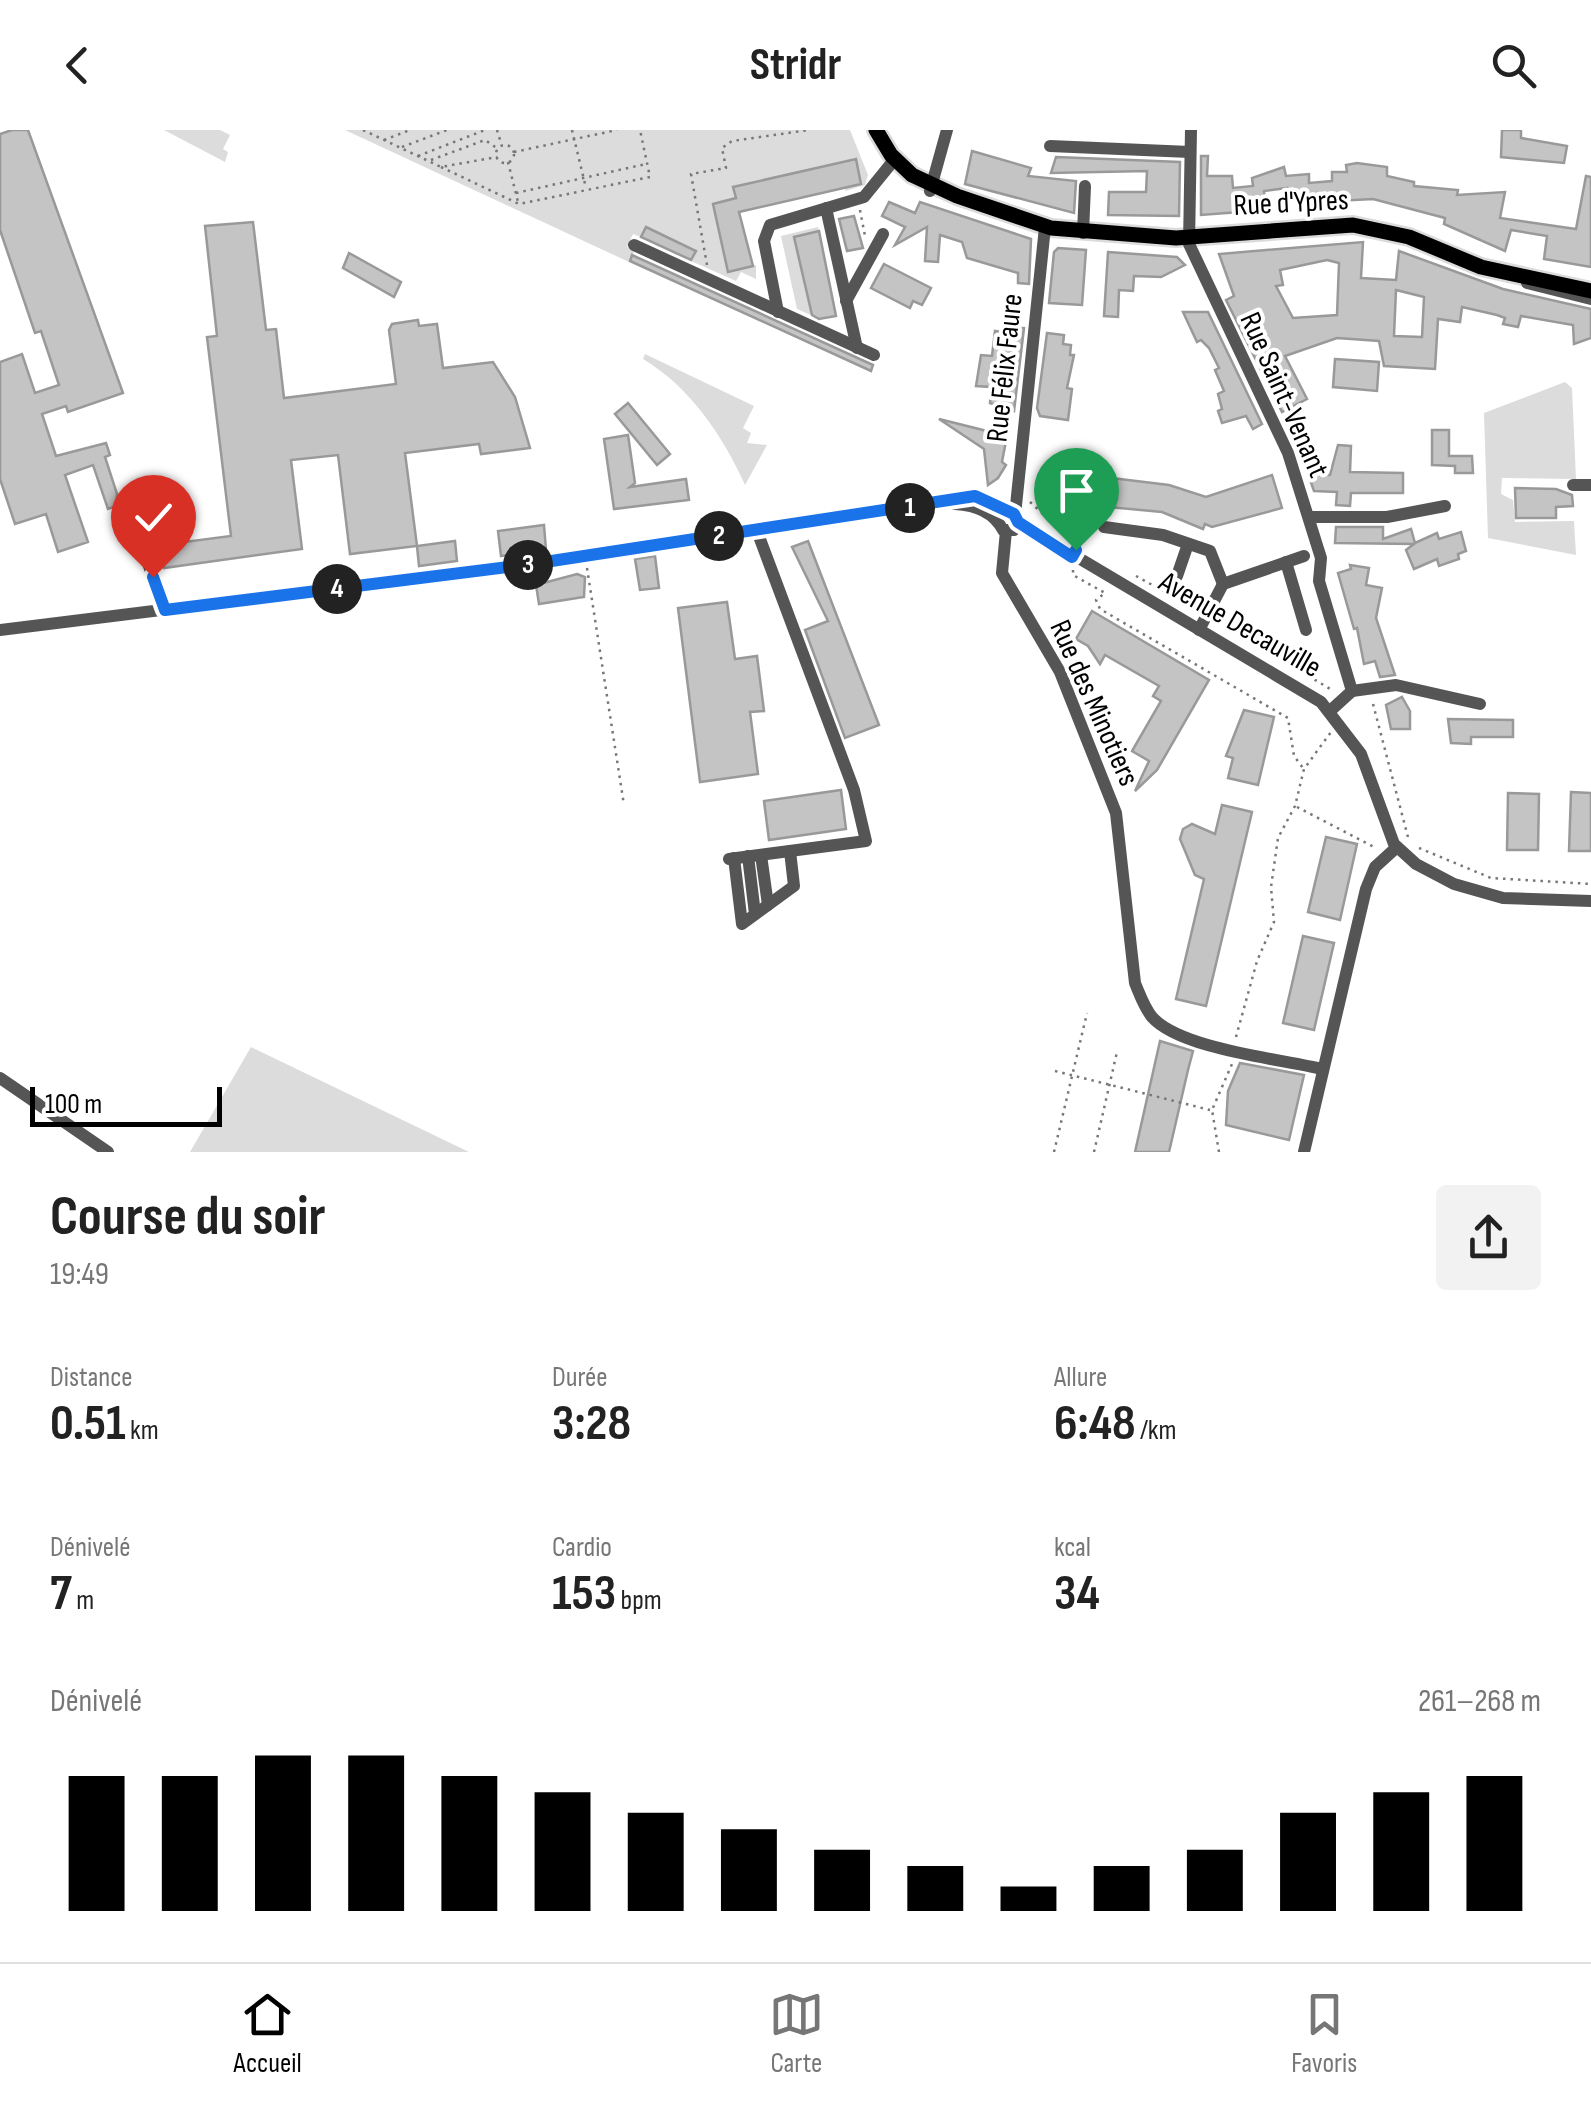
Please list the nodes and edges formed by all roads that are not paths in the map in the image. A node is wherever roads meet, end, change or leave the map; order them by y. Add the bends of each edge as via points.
1 (868, 130) edge
2 (876, 130) edge
3 (947, 130) edge
4 (1191, 130) edge
5 (1050, 146) dead end
6 (1190, 152) junction
7 (892, 164) junction
8 (1085, 186) dead end
9 (931, 188) junction
10 (826, 208) junction
11 (1046, 227) junction
12 (1083, 233) junction
13 (883, 234) dead end
14 (1188, 238) junction
15 (634, 245) dead end
16 (1502, 272) junction
17 (1591, 291) edge
18 (1591, 299) edge
19 (846, 300) junction
20 (778, 312) junction
21 (857, 348) junction
22 (874, 355) dead end
23 (1572, 485) dead end
24 (1591, 485) edge
25 (125, 500) dead end
26 (1445, 506) dead end
27 (1309, 517) junction
28 (1009, 521) junction
29 (1104, 527) dead end
30 (757, 530) junction
31 (1188, 544) junction
32 (1304, 556) dead end
33 (1286, 562) junction
34 (1177, 576) dead end
35 (1224, 584) junction
36 (165, 610) junction
37 (0, 630) edge
38 (1199, 630) junction
39 (1306, 630) dead end
40 (1352, 691) junction
41 (1480, 704) dead end
42 (1335, 716) junction
43 (790, 851) junction
44 (1392, 851) junction
45 (743, 857) junction
46 (1591, 901) edge
47 (768, 904) junction
48 (1322, 1069) junction
49 (0, 1078) edge
50 (108, 1152) edge
51 (1304, 1152) edge

1 - 7 main road
2 - 7 main road
3 - 9 street
4 - 6 street
5 - 6 street
6 - 14 street
7 - 9 main road, Rue d'Ypres
7 - 10 street via 869,194
8 - 12 street
9 - 11 main road, Rue d'Ypres
10 - 19 street
10 - 20 street via 780,218 766,230
11 - 12 main road, Rue d'Ypres
11 - 28 street, Rue Félix Faure
12 - 14 main road, Rue d'Ypres
13 - 19 street
14 - 16 main road, Rue d'Ypres via 1354,225 1409,237
14 - 27 street, Rue Saint-Venant via 1288,453
15 - 20 street
16 - 17 main road, Rue d'Ypres
16 - 18 street
19 - 21 street
20 - 21 street
21 - 22 street
23 - 24 street
25 - 36 street
26 - 27 street via 1387,517
27 - 40 street, Rue Saint-Venant via 1322,562 1319,581
28 - 30 street via 975,507 938,504
28 - 38 street, Avenue Decauville
28 - 48 street, Rue des Minotiers via 1002,572 1060,672 1116,813 1143,1004 1168,1030
29 - 31 street
30 - 36 street
30 - 43 street via 854,790 866,841
31 - 34 street
31 - 35 street via 1210,551
32 - 33 street
33 - 35 street
33 - 39 street
35 - 38 street
36 - 37 street
38 - 42 street, Avenue Decauville via 1298,685
40 - 41 street via 1396,685
40 - 42 street
42 - 44 street, Avenue Decauville via 1372,776
43 - 45 street
43 - 47 street via 794,886
44 - 46 street via 1482,893
44 - 48 street via 1366,889
45 - 47 street
45 - 47 street via 755,914
48 - 51 street
49 - 50 street

